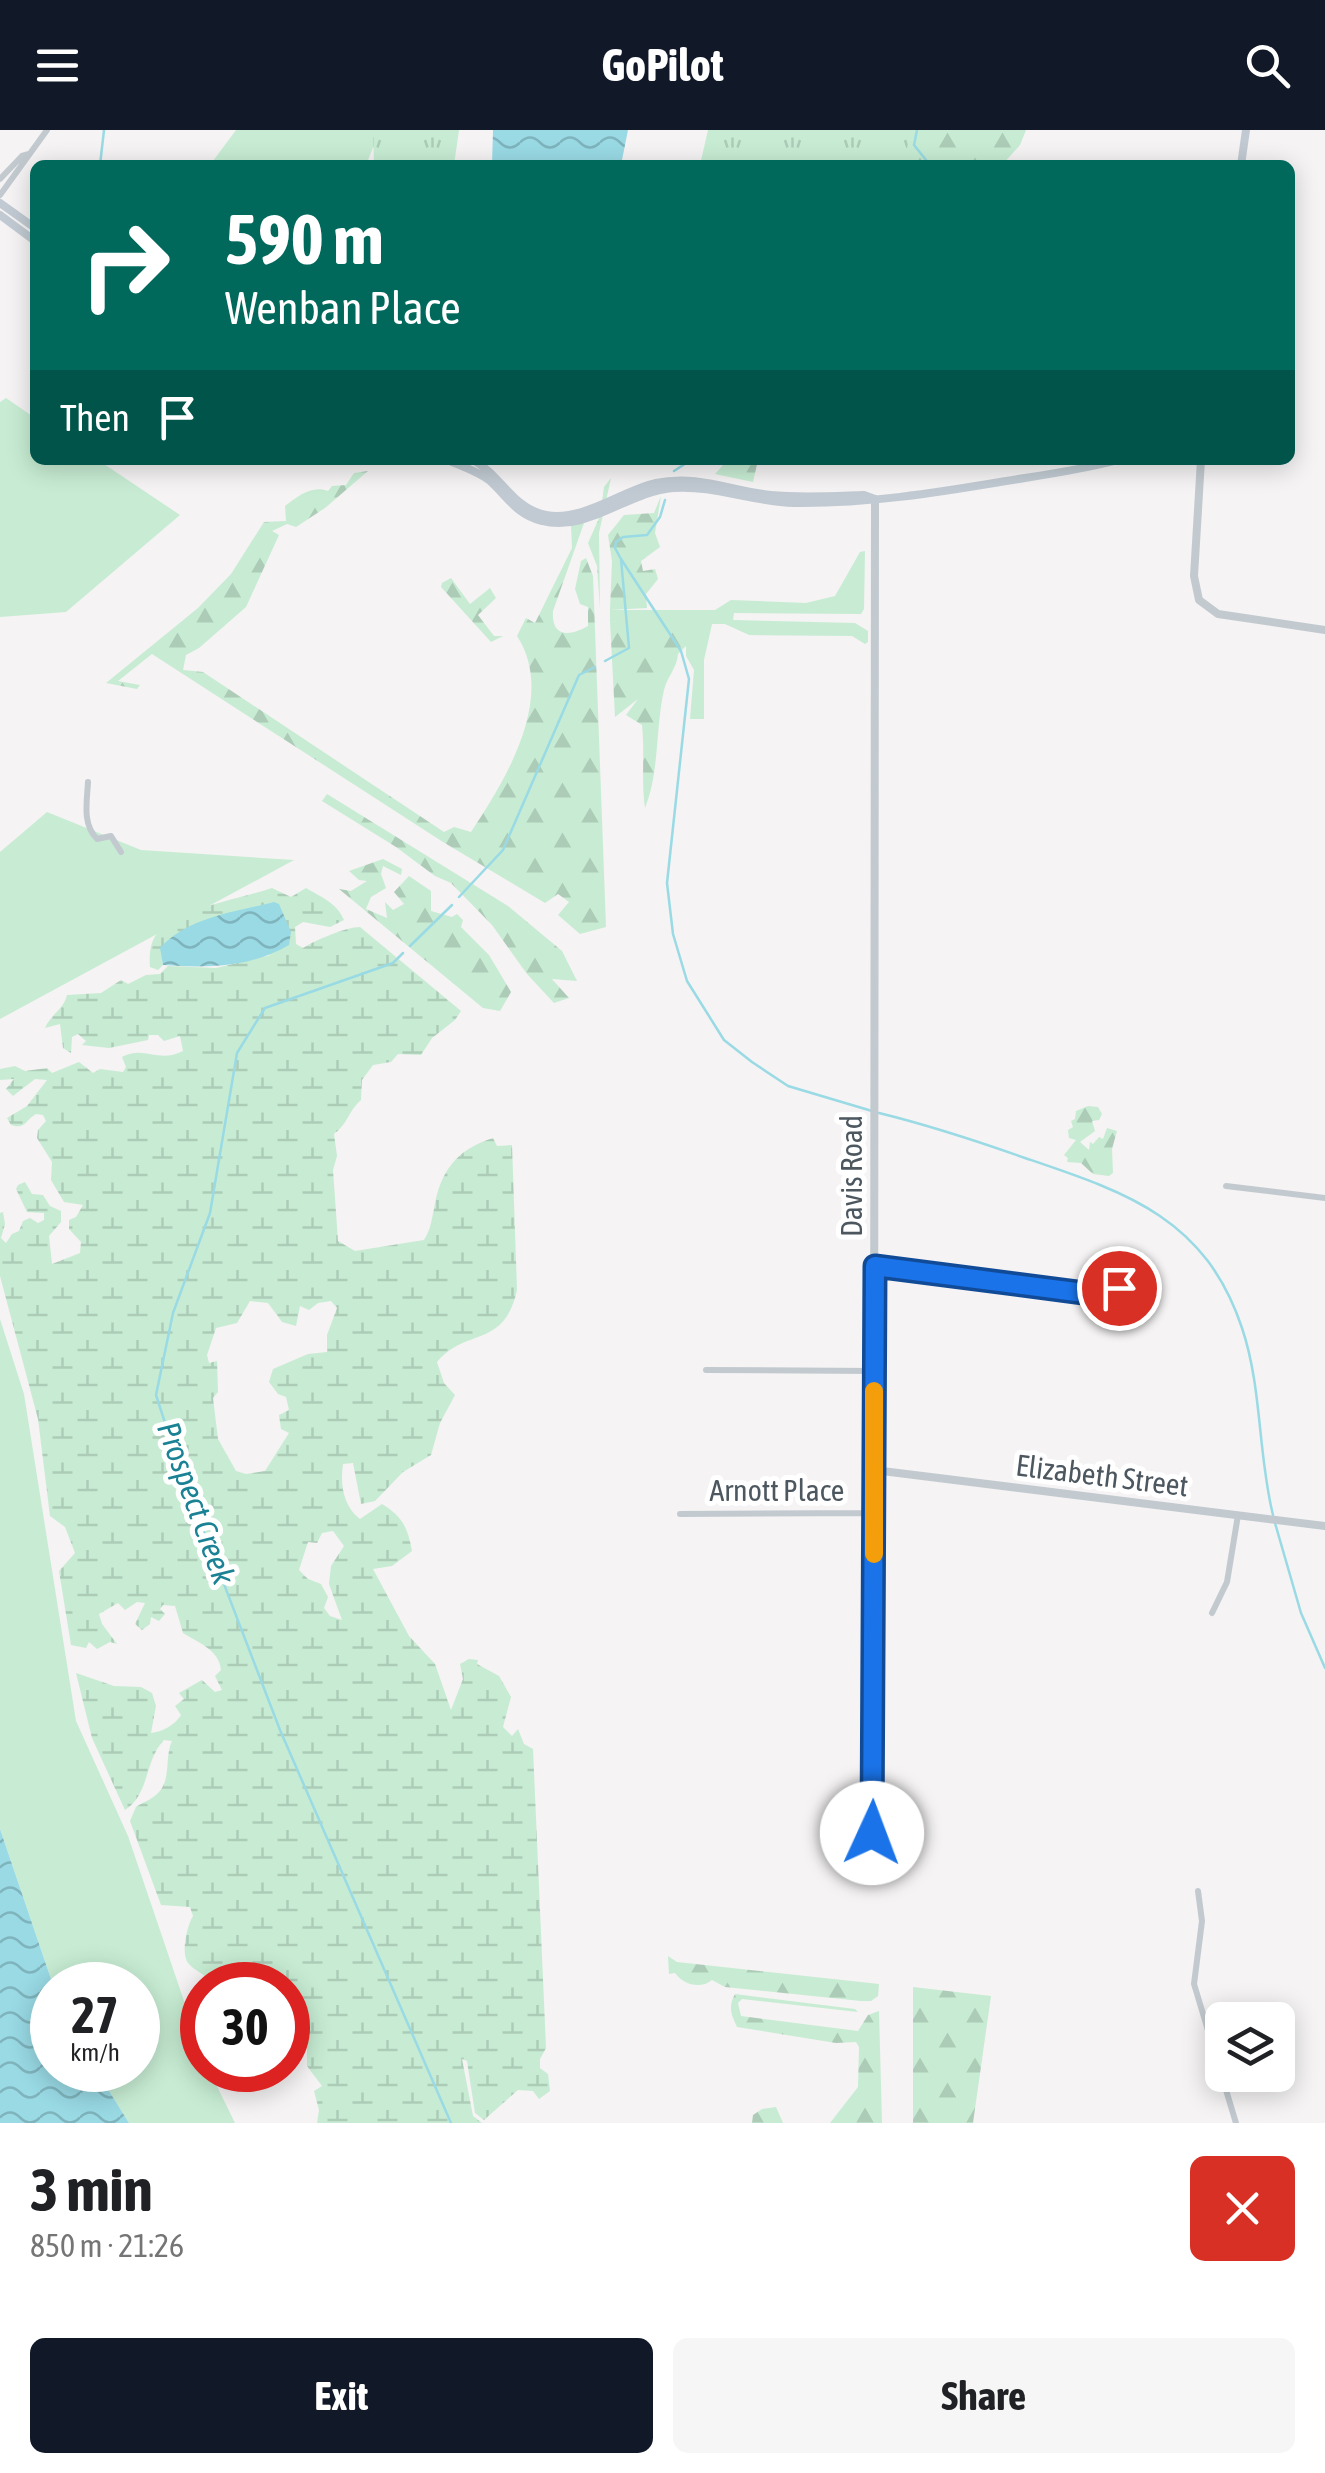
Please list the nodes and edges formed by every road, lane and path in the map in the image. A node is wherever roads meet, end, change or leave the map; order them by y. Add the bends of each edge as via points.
1 (47, 130) edge
2 (1246, 130) edge
3 (30, 154) junction
4 (1242, 160) edge
5 (0, 179) edge
6 (0, 195) edge
7 (0, 203) edge
8 (0, 215) edge
9 (30, 224) edge
10 (30, 237) edge
11 (459, 465) edge
12 (480, 465) edge
13 (1090, 465) edge
14 (1203, 465) edge
15 (876, 500) junction
16 (602, 507) junction
17 (1325, 630) edge
18 (88, 782) dead end
19 (121, 852) dead end
20 (1226, 1186) dead end
21 (1325, 1198) edge
22 (875, 1266) junction
23 (1119, 1288) dead end
24 (706, 1370) dead end
25 (874, 1371) junction
26 (874, 1470) junction
27 (874, 1513) junction
28 (680, 1514) dead end
29 (1238, 1515) junction
30 (1325, 1526) edge
31 (1212, 1612) dead end
32 (867, 1852) dead end
33 (1198, 1891) dead end
34 (1236, 2123) edge

1 - 3 street
2 - 4 main road
3 - 5 street
3 - 6 street
7 - 9 main road
8 - 10 main road
11 - 16 main road via 540,520 570,522
12 - 16 main road via 542,514
13 - 15 main road
14 - 17 street via 1194,576 1199,600 1218,614
15 - 16 main road via 705,485 656,487
15 - 22 street, Davis Road
18 - 19 street via 92,835 111,836
20 - 21 street
22 - 23 street via 1084,1293
22 - 25 street, Davis Road
24 - 25 street
25 - 26 street, Davis Road
26 - 27 street, Davis Road
26 - 29 street, Elizabeth Street
27 - 28 street, Arnott Place
27 - 32 street, Davis Road via 874,1812
29 - 30 street, Elizabeth Street
29 - 31 street via 1224,1592
33 - 34 street via 1202,1921 1194,1984

